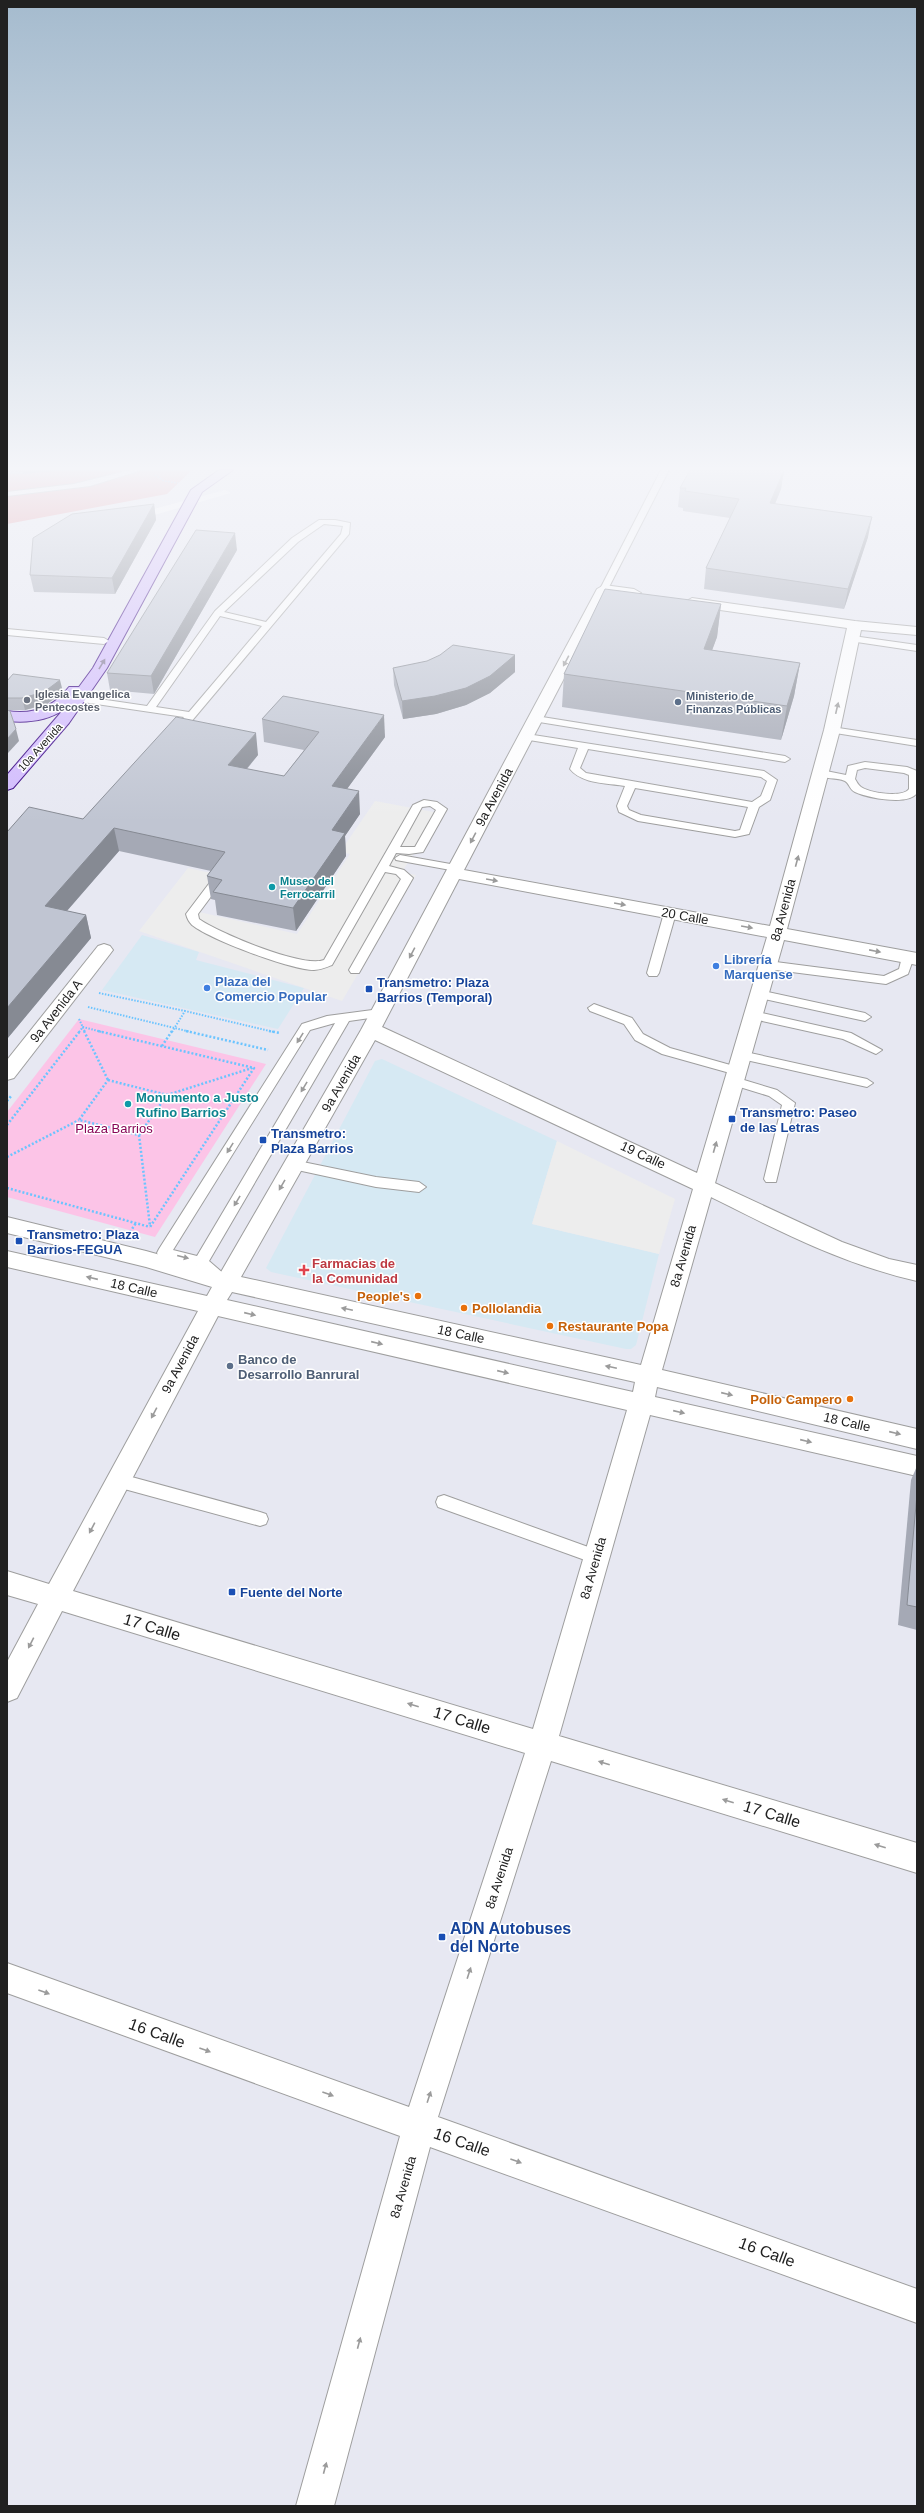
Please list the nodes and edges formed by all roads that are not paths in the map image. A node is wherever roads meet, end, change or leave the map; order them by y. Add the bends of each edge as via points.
1 (133, 587) edge
2 (145, 587) edge
3 (245, 587) edge
4 (299, 587) edge
5 (610, 587) edge
6 (651, 596) edge
7 (604, 599) junction
8 (674, 599) edge
9 (218, 613) junction
10 (689, 616) edge
11 (268, 624) junction
12 (782, 629) dead end
13 (797, 631) dead end
14 (917, 631) edge
15 (7, 632) edge
16 (854, 633) junction
17 (104, 641) junction
18 (917, 641) edge
19 (917, 648) edge
20 (79, 699) junction
21 (150, 709) junction
22 (192, 715) junction
23 (9, 717) edge
24 (536, 719) junction
25 (832, 730) junction
26 (527, 737) junction
27 (170, 738) edge
28 (917, 743) edge
29 (584, 746) junction
30 (784, 759) dead end
31 (17, 771) junction
32 (821, 773) junction
33 (850, 779) junction
34 (631, 784) junction
35 (7, 785) edge
36 (754, 805) junction
37 (392, 853) junction
38 (383, 868) junction
39 (455, 870) junction
40 (218, 879) edge
41 (670, 913) junction
42 (777, 933) junction
43 (104, 950) dead end
44 (913, 958) edge
45 (768, 965) junction
46 (355, 970) dead end
47 (653, 973) dead end
48 (759, 994) junction
49 (594, 1008) dead end
50 (753, 1015) junction
51 (865, 1017) dead end
52 (346, 1018) junction
53 (376, 1022) junction
54 (876, 1050) dead end
55 (738, 1069) junction
56 (12, 1081) edge
57 (867, 1083) dead end
58 (293, 1165) junction
59 (771, 1179) dead end
60 (704, 1185) junction
61 (419, 1187) dead end
62 (7, 1225) edge
63 (7, 1259) edge
64 (201, 1262) junction
65 (917, 1273) edge
66 (225, 1282) junction
67 (212, 1305) junction
68 (649, 1376) junction
69 (641, 1404) junction
70 (917, 1438) edge
71 (917, 1466) edge
72 (117, 1480) junction
73 (444, 1502) dead end
74 (260, 1519) dead end
75 (596, 1557) junction
76 (7, 1583) edge
77 (55, 1597) junction
78 (7, 1689) edge
79 (542, 1744) junction
80 (917, 1858) edge
81 (7, 1978) edge
82 (419, 2127) junction
83 (917, 2306) edge
84 (315, 2506) edge

1 - 17 main road, 10a Avenida
20 -> 2 main road, 10a Avenida via 119,636
3 - 9 lane
4 - 11 lane
5 - 7 lane, 9a Avenida
6 - 7 street
7 -> 24 street, 9a Avenida
8 - 16 street
9 - 11 lane
9 - 21 lane
10 - 12 street
11 - 22 lane
13 - 16 street
14 - 16 street
15 - 17 lane
16 - 18 street
16 - 19 lane
25 -> 16 street, 8a Avenida
17 - 23 main road, 10a Avenida via 63,703 40,716
20 - 21 lane
20 - 31 main road, 10a Avenida via 47,742
21 - 22 lane
22 - 27 lane
23 - 31 main road via 24,724 31,733
24 - 26 street, 9a Avenida
24 - 30 lane
25 - 28 lane
25 - 32 street, 8a Avenida
26 - 29 lane
26 -> 39 street, 9a Avenida
29 - 34 lane via 575,769 578,773
29 - 36 lane via 764,774 772,780 766,798
31 - 35 main road, 10a Avenida
32 - 33 lane
42 -> 32 street, 8a Avenida
33 - 33 lane via 856,788 897,798 911,794 916,785 914,774 907,770 865,765 852,768
34 - 36 lane
34 - 36 lane via 622,806 624,812 638,818 735,834 745,832
37 - 37 lane via 418,805 435,804 442,809 419,850
37 - 38 lane
37 - 39 lane
38 - 40 lane via 328,962 313,966 283,959 235,942 196,923 192,914
38 - 46 lane via 400,872 407,878
39 -> 41 street, 20 Calle
39 -> 53 street, 9a Avenida
41 -> 42 street, 20 Calle
41 - 47 lane
42 -> 44 street, 20 Calle
42 - 45 street, 8a Avenida
43 - 56 street, 9a Avenida A
44 - 45 lane via 904,971 886,980 862,979
45 - 48 street, 8a Avenida
48 - 50 street, 8a Avenida
48 - 51 lane
49 - 55 lane via 628,1021 639,1036 666,1052
50 - 54 lane via 847,1036
50 - 55 street, 8a Avenida
52 - 53 lane
52 -> 64 lane
52 -> 64 lane via 327,1020 306,1027 164,1253
53 - 58 street, 9a Avenida
53 - 60 street, 19 Calle
55 - 57 lane
55 - 59 lane via 789,1103
60 -> 55 street, 8a Avenida
58 - 61 lane via 376,1182
58 -> 66 street, 9a Avenida
60 - 65 street, 19 Calle via 832,1247 893,1269
60 - 68 street, 8a Avenida
62 - 66 street, 18 Calle via 146,1259
67 -> 63 street, 18 Calle
64 - 66 lane
66 - 67 street, 9a Avenida
68 -> 66 street, 18 Calle
67 -> 69 street, 18 Calle
67 -> 72 street, 9a Avenida
68 - 69 street, 8a Avenida
68 -> 70 street, 18 Calle
69 -> 71 street, 18 Calle
69 - 75 street, 8a Avenida
72 - 74 lane
72 -> 77 street, 9a Avenida
73 - 75 lane
75 - 79 street, 8a Avenida
76 - 77 street, 17 Calle
77 -> 78 street, 9a Avenida
79 -> 77 street, 17 Calle
80 -> 79 street, 17 Calle
82 -> 79 street, 8a Avenida
81 -> 82 street, 16 Calle
82 -> 83 street, 16 Calle
84 -> 82 street, 8a Avenida

